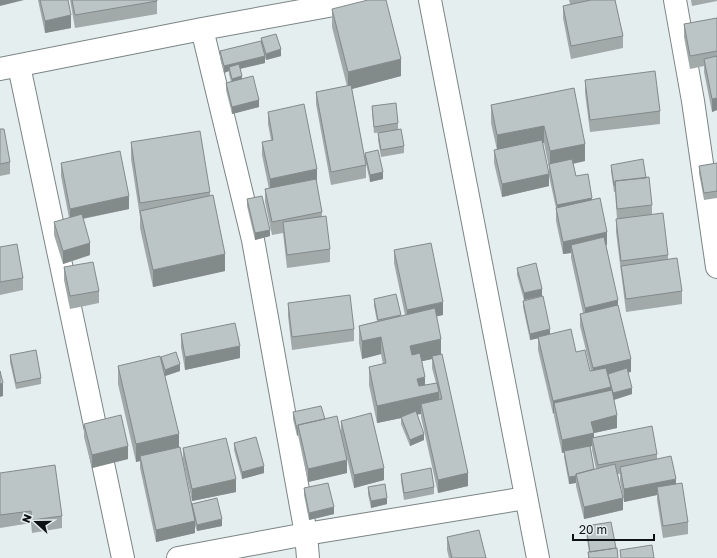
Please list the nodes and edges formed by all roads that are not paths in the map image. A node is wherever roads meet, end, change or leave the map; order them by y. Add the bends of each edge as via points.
1 (361, 0) edge
2 (430, 0) edge
3 (675, 0) edge
4 (202, 29) junction
5 (9, 68) edge
6 (717, 267) edge
7 (526, 498) junction
8 (306, 534) junction
9 (123, 558) edge
10 (178, 558) edge
11 (308, 558) edge
12 (538, 558) edge

1 - 4 main road
2 - 7 main road
3 - 6 main road via 693,101
4 - 5 main road
4 - 8 main road via 253,240
5 - 9 main road
7 - 8 main road
7 - 12 main road
8 - 10 main road
8 - 11 main road

